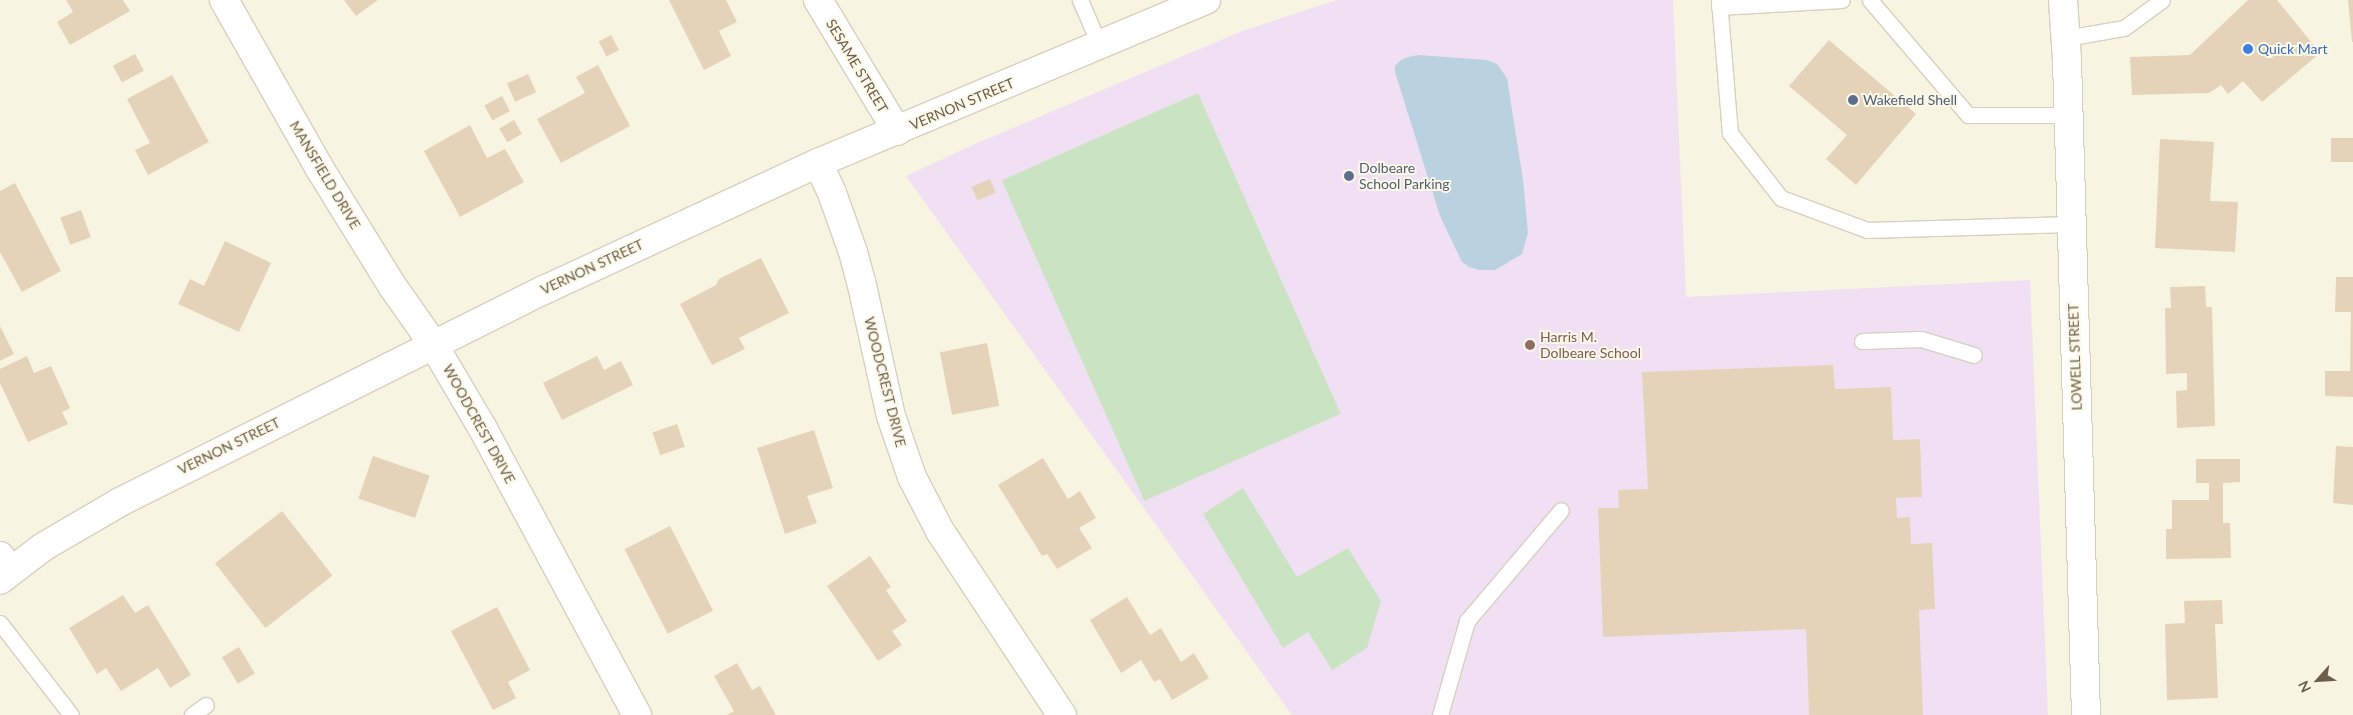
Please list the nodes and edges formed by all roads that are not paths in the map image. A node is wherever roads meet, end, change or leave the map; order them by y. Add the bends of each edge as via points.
1 (224, 0) edge
2 (818, 0) edge
3 (1080, 0) edge
4 (1206, 0) edge
5 (1842, 0) edge
6 (1870, 0) edge
7 (2063, 0) edge
8 (2162, 0) edge
9 (1719, 3) edge
10 (2066, 38) junction
11 (1100, 46) junction
12 (2069, 115) junction
13 (897, 131) junction
14 (818, 163) junction
15 (2071, 224) junction
16 (1862, 341) dead end
17 (433, 344) junction
18 (1974, 355) dead end
19 (1561, 510) dead end
20 (4, 568) edge
21 (0, 623) edge
22 (206, 705) dead end
23 (71, 715) edge
24 (192, 715) edge
25 (637, 715) edge
26 (1062, 715) edge
27 (1440, 715) edge
28 (2086, 715) edge

1 - 17 main road, MANSFIELD DRIVE via 320,169 393,287
2 - 13 main road, SESAME STREET
3 - 11 lane
4 - 11 main road, VERNON STREET
5 - 9 lane
6 - 12 lane via 1968,115
7 - 10 main road, LOWELL STREET
8 - 10 lane via 2124,28
9 - 15 lane via 1730,133 1781,198 1867,230
10 - 12 main road, LOWELL STREET
11 - 13 main road, VERNON STREET
12 - 15 main road, LOWELL STREET
13 - 14 main road, VERNON STREET
14 - 17 main road, VERNON STREET
14 - 26 main road, WOODCREST DRIVE via 853,252 891,416 912,477 940,531
15 - 28 main road, LOWELL STREET
16 - 18 lane via 1921,339
17 - 20 main road, VERNON STREET via 120,502
17 - 25 main road, WOODCREST DRIVE via 483,429
19 - 27 lane via 1467,621
21 - 23 lane
22 - 24 lane

